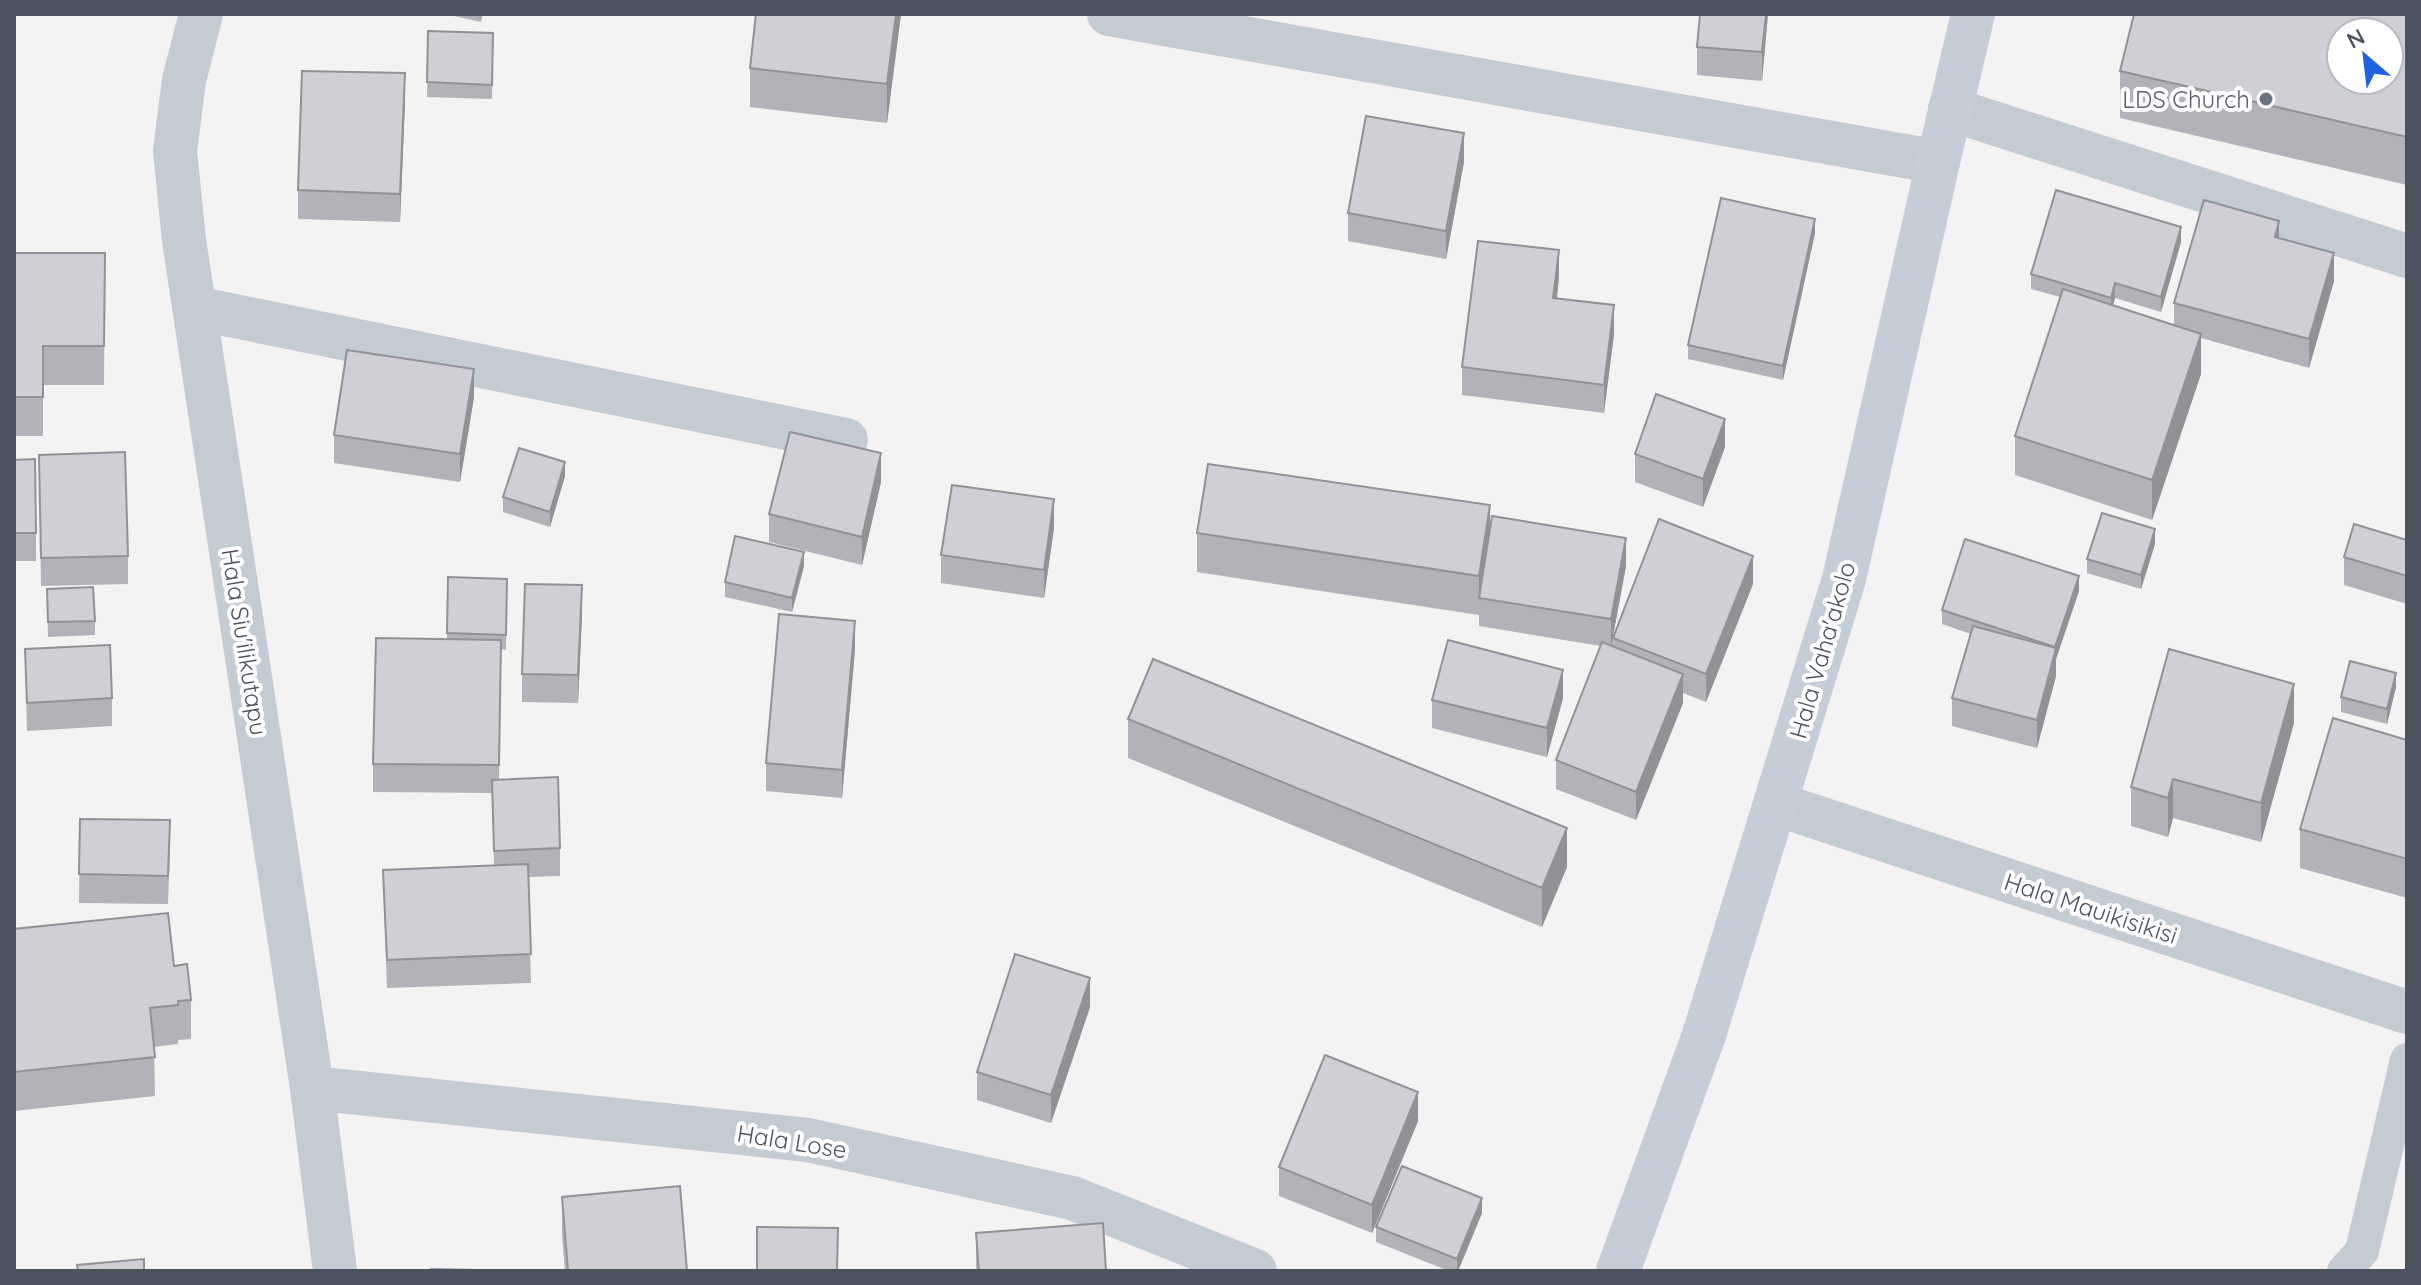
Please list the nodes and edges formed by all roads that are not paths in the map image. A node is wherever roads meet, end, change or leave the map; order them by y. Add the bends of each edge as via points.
1 (201, 14) edge
2 (1109, 14) edge
3 (1973, 14) edge
4 (1950, 109) junction
5 (1938, 162) junction
6 (2407, 256) edge
7 (195, 308) junction
8 (846, 440) dead end
9 (1776, 804) junction
10 (2407, 1012) edge
11 (2407, 1060) edge
12 (312, 1088) junction
13 (2361, 1264) edge
14 (335, 1271) edge
15 (1255, 1271) edge
16 (1618, 1271) edge

1 - 7 street, Hala Siu'ilikutapu via 184,80 175,151
2 - 5 street
3 - 4 main road, Hala Vaha'akolo
4 - 5 main road, Hala Vaha'akolo
4 - 6 street
5 - 9 main road, Hala Vaha'akolo via 1844,579
7 - 8 street
7 - 12 street, Hala Siu'ilikutapu
9 - 10 street, Hala Mauikisikisi
9 - 16 main road, Hala Vaha'akolo via 1704,1035
11 - 13 lane
12 - 14 street, Hala Siu'ilikutapu
12 - 15 street, Hala Lose via 808,1140 1072,1198

